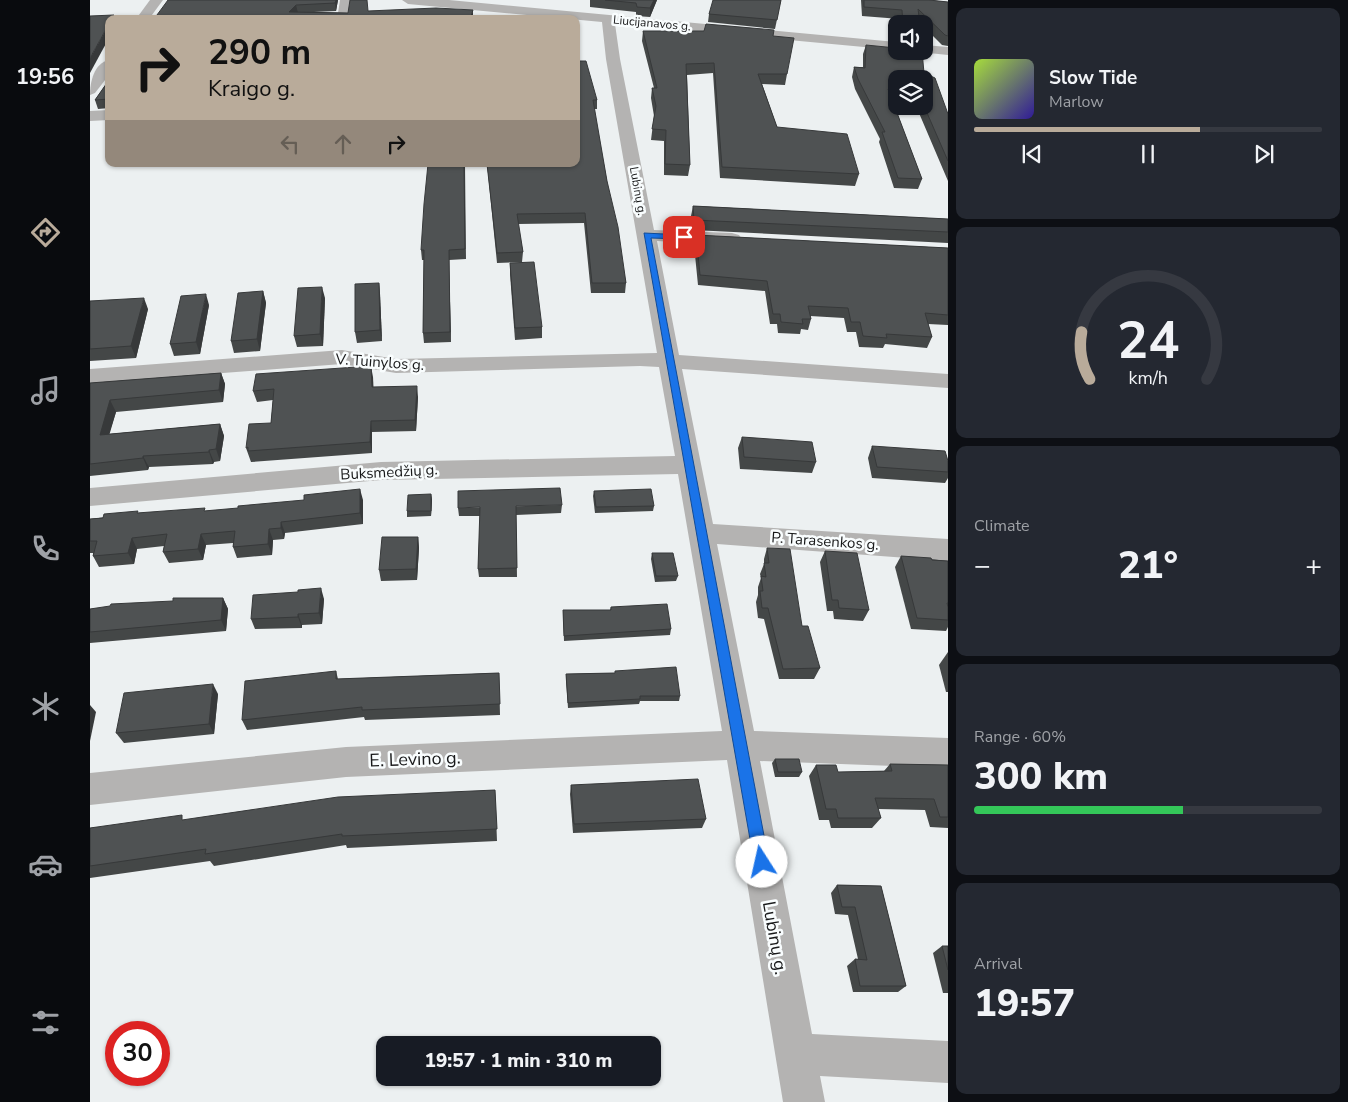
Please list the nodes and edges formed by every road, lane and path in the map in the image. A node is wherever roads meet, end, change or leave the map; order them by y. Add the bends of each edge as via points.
1 (156, 0) edge
2 (346, 0) edge
3 (408, 0) edge
4 (493, 4) edge
5 (145, 15) edge
6 (344, 15) edge
7 (577, 15) edge
8 (580, 15) edge
9 (608, 19) junction
10 (888, 45) edge
11 (933, 50) edge
12 (948, 51) edge
13 (105, 65) edge
14 (90, 90) edge
15 (105, 115) edge
16 (90, 116) edge
17 (646, 235) junction
18 (753, 240) edge
19 (670, 362) junction
20 (90, 376) edge
21 (948, 382) edge
22 (689, 465) junction
23 (90, 497) edge
24 (702, 533) junction
25 (948, 550) edge
26 (741, 745) junction
27 (948, 753) edge
28 (90, 789) edge
29 (795, 1054) junction
30 (948, 1062) edge
31 (804, 1102) edge

1 - 5 street
2 - 6 street
3 - 4 street, Liucijanavos g.
4 - 7 street, Liucijanavos g.
8 - 9 street, Liucijanavos g.
9 - 10 street, Liucijanavos g.
9 - 17 street, Lubinų g.
11 - 12 street
13 - 14 street
15 - 16 street
17 - 18 street
17 - 19 street, Lubinų g.
19 - 20 street, V. Tuinylos g. via 640,359 396,366 342,357
19 - 21 street
19 - 22 street, Lubinų g.
22 - 23 street, Buksmedžių g. via 381,471
22 - 24 street, Lubinų g.
24 - 25 street, P. Tarasenkos g.
24 - 26 street, Lubinų g.
26 - 27 street
26 - 28 street, E. Levino g. via 346,762
26 - 29 street, Lubinų g.
29 - 30 street
29 - 31 street, Lubinų g.

